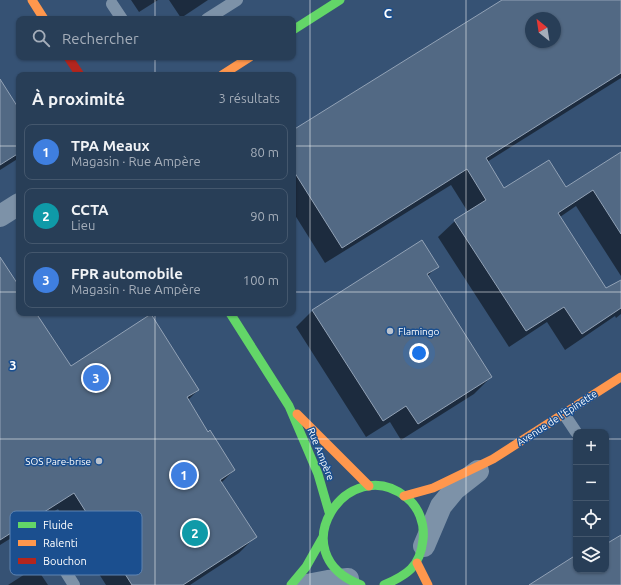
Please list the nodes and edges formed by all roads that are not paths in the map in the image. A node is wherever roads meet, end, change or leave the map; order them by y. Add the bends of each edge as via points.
1 (32, 0) edge
2 (237, 0) edge
3 (340, 0) edge
4 (112, 4) dead end
5 (42, 16) edge
6 (120, 16) edge
7 (212, 16) edge
8 (296, 28) edge
9 (70, 60) edge
10 (245, 60) edge
11 (78, 72) edge
12 (227, 72) edge
13 (16, 206) edge
14 (0, 216) edge
15 (232, 316) edge
16 (621, 377) edge
17 (289, 406) junction
18 (564, 414) junction
19 (574, 429) edge
20 (493, 459) junction
21 (369, 486) junction
22 (404, 496) junction
23 (329, 512) junction
24 (323, 537) junction
25 (420, 554) junction
26 (67, 575) edge
27 (354, 582) edge
28 (74, 585) edge
29 (292, 585) edge
30 (307, 585) edge
31 (384, 585) edge
32 (428, 585) edge

1 - 5 main road
2 - 7 lane
3 - 8 main road
4 - 6 lane
9 - 11 main road
10 - 12 main road
13 - 14 street
15 - 17 main road, Rue Ampère
16 - 18 main road, Avenue de l'Epinette
17 - 21 main road, Rue Ampère
17 - 23 main road, Rue Ampère via 318,474
18 - 19 lane
18 - 20 main road, Avenue de l'Epinette
20 - 22 main road, Avenue de l'Epinette via 433,488
20 - 25 street, Avenue de l'Epinette via 455,489 441,506
21 - 22 main road via 381,486
21 - 23 main road via 353,490 339,499
22 - 25 main road via 414,505 421,518 424,531
23 - 24 main road via 324,524
24 - 27 main road via 325,551 331,563 339,573
24 - 29 main road
25 - 31 main road via 406,575
25 - 32 main road
26 - 28 lane
27 - 30 street via 328,581

